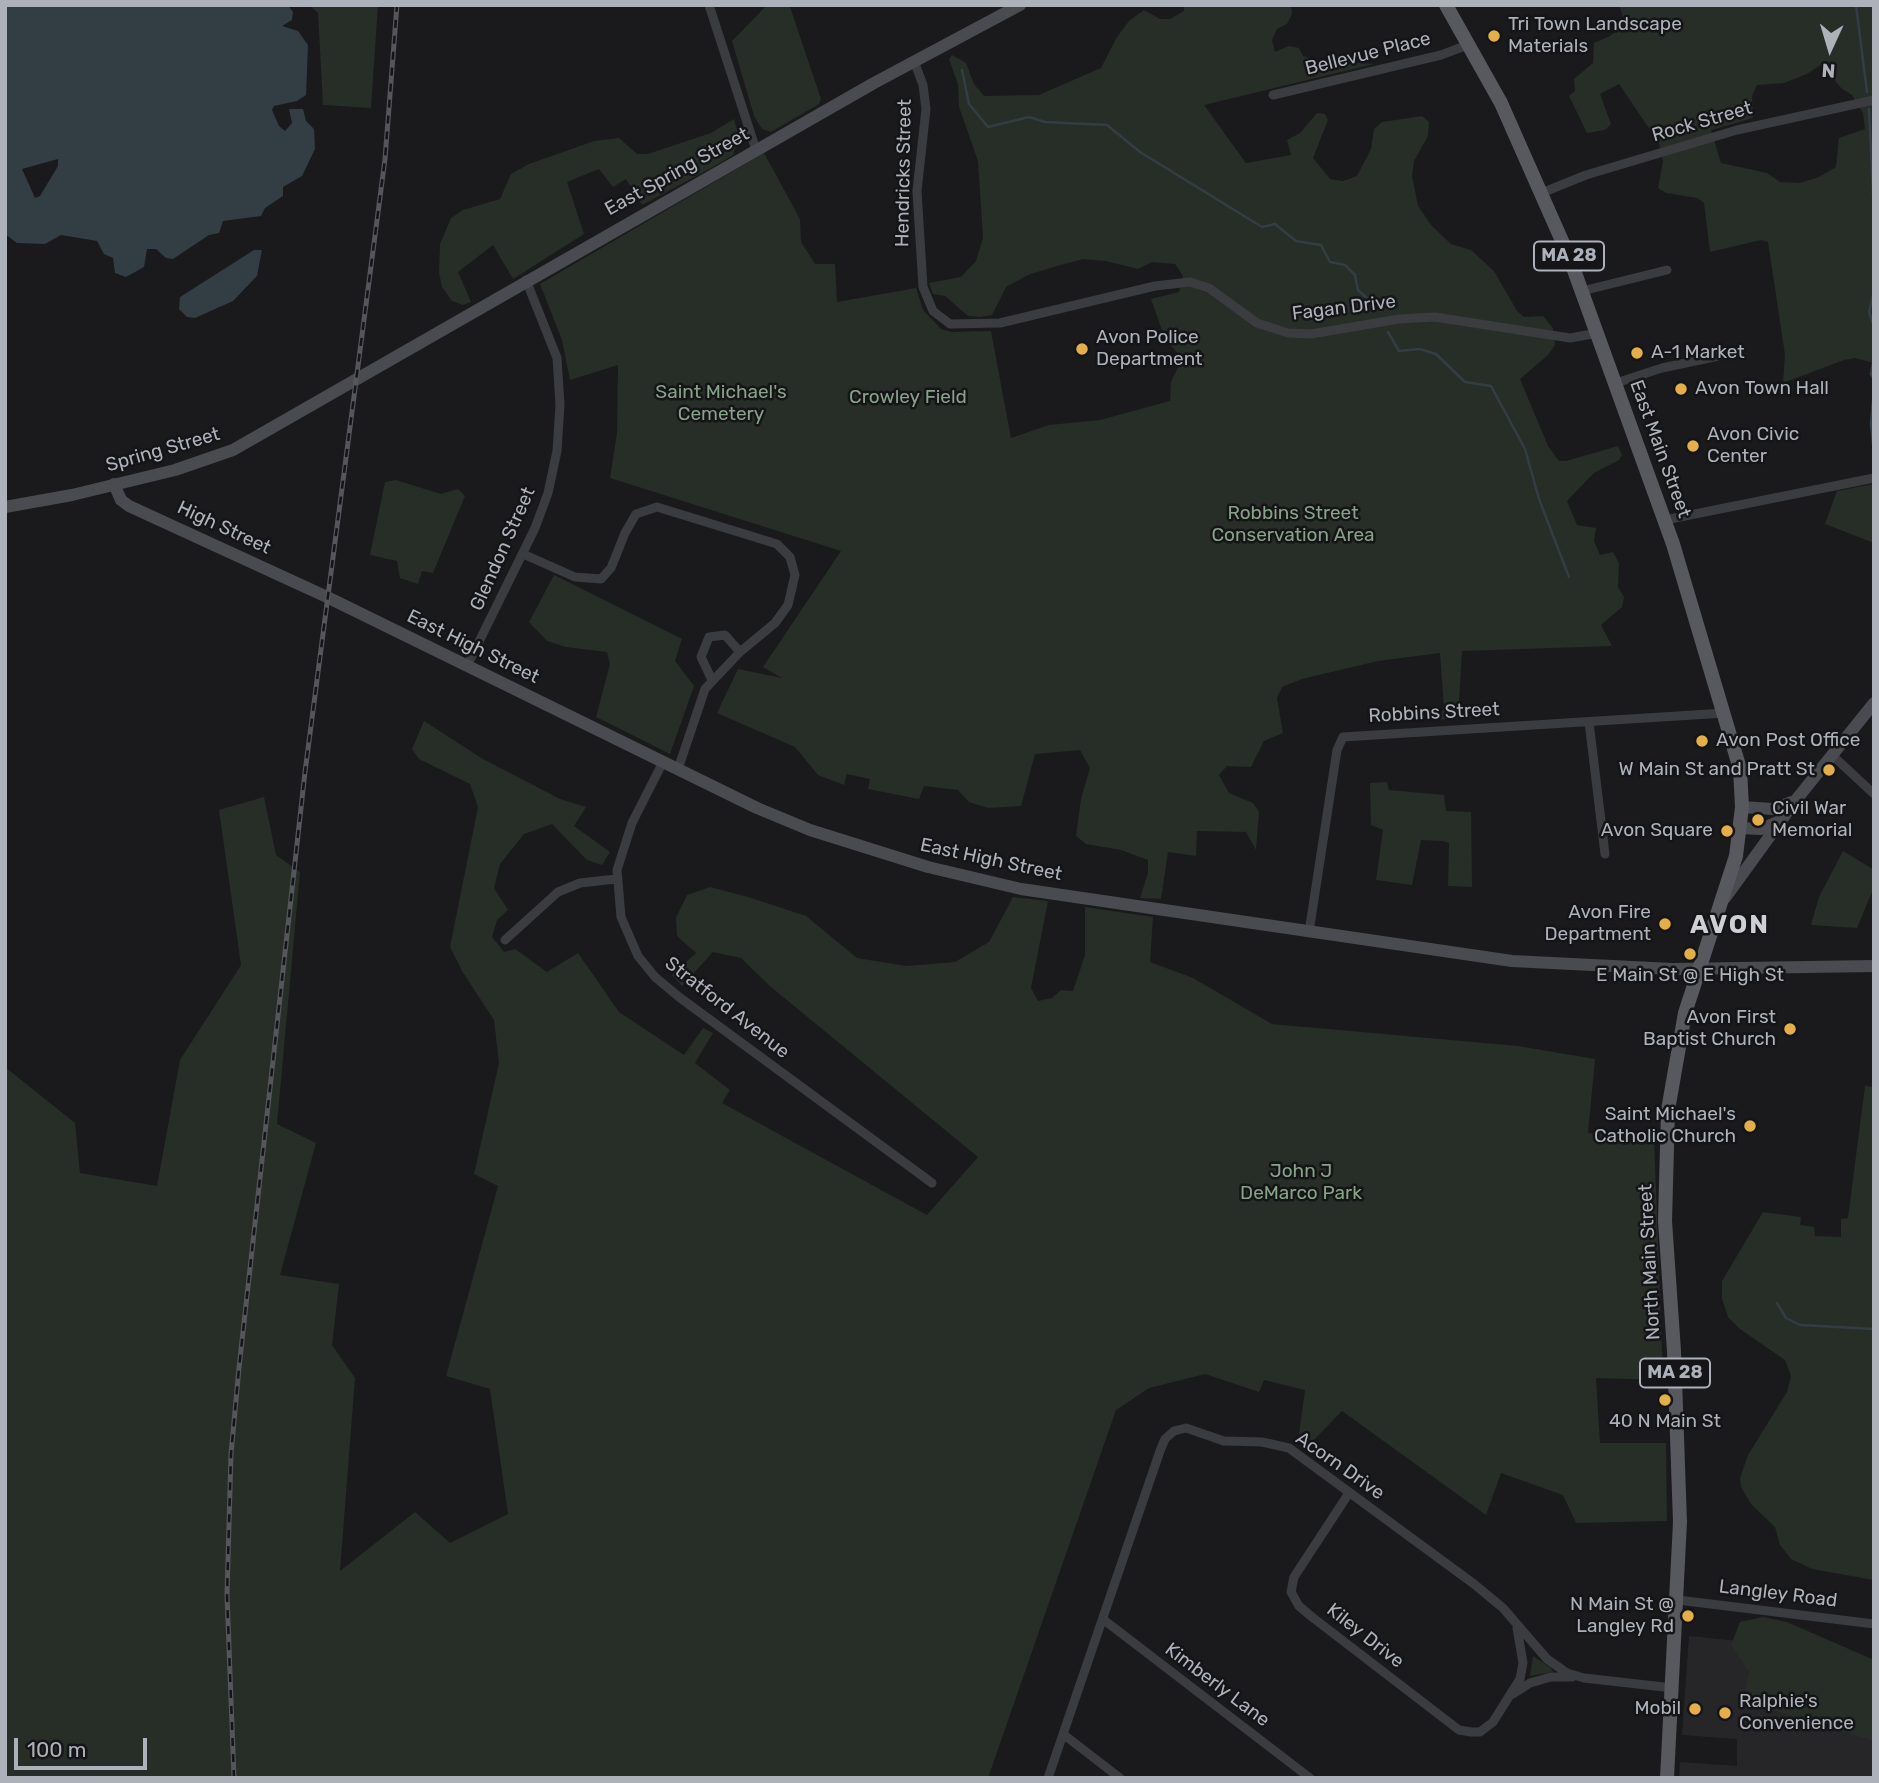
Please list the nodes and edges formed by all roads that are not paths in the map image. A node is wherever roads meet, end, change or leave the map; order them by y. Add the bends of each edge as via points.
1 (709, 5) edge
2 (1020, 5) edge
3 (1446, 5) edge
4 (1470, 44) junction
5 (914, 61) junction
6 (1273, 95) dead end
7 (1874, 100) edge
8 (757, 149) junction
9 (1544, 192) junction
10 (1667, 270) dead end
11 (526, 280) junction
12 (923, 287) joint
13 (1582, 290) junction
14 (1598, 333) junction
15 (1728, 354) dead end
16 (356, 378) joint
17 (1616, 383) junction
18 (1874, 478) edge
19 (114, 484) junction
20 (5, 507) edge
21 (1665, 520) junction
22 (523, 554) junction
23 (327, 597) joint
24 (740, 652) junction
25 (467, 666) junction
26 (712, 680) junction
27 (1874, 703) edge
28 (1725, 713) junction
29 (1589, 722) junction
30 (1832, 755) junction
31 (663, 762) junction
32 (678, 769) junction
33 (1874, 794) edge
34 (1796, 800) junction
35 (1742, 807) junction
36 (1780, 821) junction
37 (1740, 828) junction
38 (1605, 854) dead end
39 (616, 880) junction
40 (1724, 898) junction
41 (1309, 932) junction
42 (505, 940) dead end
43 (1874, 966) edge
44 (1699, 968) junction
45 (932, 1183) dead end
46 (1349, 1493) junction
47 (1678, 1600) junction
48 (1104, 1620) junction
49 (1874, 1624) edge
50 (1516, 1625) junction
51 (1584, 1678) junction
52 (1673, 1688) junction
53 (1512, 1694) junction
54 (1063, 1734) junction
55 (1048, 1778) edge
56 (1121, 1778) edge
57 (1310, 1778) edge
58 (1667, 1778) edge

1 - 8 street
2 - 5 main road, East Spring Street
3 - 4 main road, East Main Street / MA 28
4 - 6 street, Bellevue Place
4 - 9 main road, East Main Street / MA 28
5 - 8 main road, East Spring Street
5 - 12 street, Hendricks Street via 926,108 917,191
7 - 9 street, Rock Street via 1737,130
8 - 11 main road, East Spring Street
9 - 13 main road, East Main Street / MA 28
10 - 13 street
11 - 16 main road, East Spring Street
11 - 22 street, Glendon Street via 554,349 560,405 548,493
12 - 14 street, Fagan Drive via 933,311 943,321 958,325 1008,321 1190,282 1209,288 1257,323 1288,334 1426,317 1570,338
13 - 14 main road, East Main Street / MA 28
14 - 17 main road, East Main Street / MA 28
15 - 17 street
16 - 19 main road, Spring Street via 276,428 211,460
17 - 21 main road, East Main Street / MA 28
18 - 21 street
19 - 20 main road, Spring Street
19 - 23 main road, High Street via 129,506
21 - 28 main road, East Main Street / MA 28
22 - 24 street via 575,578 596,580 608,572 627,528 645,509 668,509 777,544 795,575 792,594 783,615
22 - 25 street, Glendon Street
23 - 25 main road, East High Street
24 - 26 street
24 - 26 street via 726,635 709,637 701,657
25 - 31 main road, East High Street
26 - 32 street
27 - 30 main road
28 - 29 street, Robbins Street
28 - 35 main road, East Main Street / MA 28 via 1740,769
29 - 38 street
29 - 41 street, Robbins Street via 1341,738
30 - 33 street
30 - 34 main road
31 - 32 main road, East High Street
31 - 39 street, Stratford Avenue via 627,835
32 - 41 main road, East High Street via 810,830 951,874 1021,889
34 - 35 main road via 1777,808
34 - 36 main road
35 - 37 main road, MA 28
36 - 37 main road via 1764,829
36 - 40 main road
37 - 40 main road, MA 28
39 - 42 street via 580,883 558,892
39 - 45 street, Stratford Avenue via 625,929 655,977
40 - 44 main road, MA 28
41 - 44 main road, East High Street via 1512,961
43 - 44 main road, East High Street
44 - 47 main road, North Main Street / MA 28 via 1672,1075 1665,1156 1679,1459
46 - 48 street, Acorn Drive via 1289,1448 1224,1441 1186,1428 1174,1431 1160,1451
46 - 50 street, Acorn Drive via 1474,1584
46 - 53 street, Kiley Drive via 1294,1577 1291,1592 1299,1606 1459,1730 1480,1731 1493,1722
47 - 49 street, Langley Road
47 - 52 main road, MA 28
48 - 54 street, Acorn Drive
48 - 57 street, Kimberly Lane
50 - 51 street, Acorn Drive via 1546,1659
50 - 53 street, Kiley Drive via 1523,1663
51 - 52 street, Acorn Drive
51 - 53 street, Kiley Drive via 1551,1677
52 - 58 main road, MA 28
54 - 55 street, Acorn Drive
54 - 56 street

